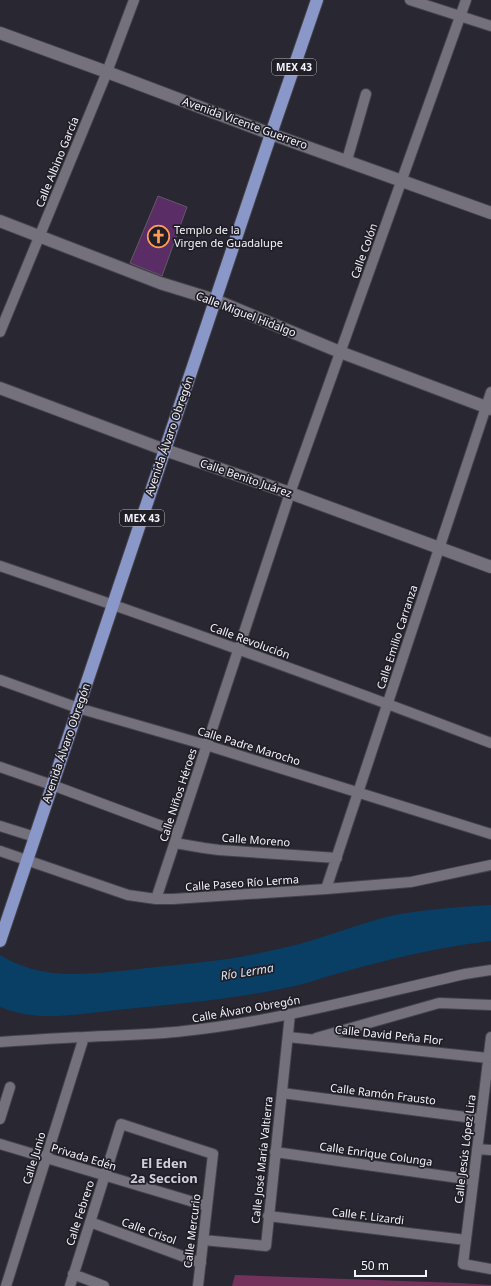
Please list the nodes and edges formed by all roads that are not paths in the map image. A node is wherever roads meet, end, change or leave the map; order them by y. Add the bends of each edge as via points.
1 (134, 0) edge
2 (317, 0) edge
3 (410, 0) edge
4 (466, 0) edge
5 (461, 16) junction
6 (491, 26) edge
7 (0, 33) edge
8 (107, 72) junction
9 (366, 94) dead end
10 (271, 134) junction
11 (347, 160) junction
12 (402, 181) junction
13 (491, 213) edge
14 (0, 221) edge
15 (39, 236) junction
16 (215, 300) junction
17 (0, 332) edge
18 (340, 352) junction
19 (0, 388) edge
20 (491, 392) edge
21 (489, 408) edge
22 (165, 450) junction
23 (290, 493) junction
24 (440, 548) junction
25 (0, 566) edge
26 (491, 568) edge
27 (113, 604) junction
28 (238, 650) junction
29 (0, 680) edge
30 (388, 704) junction
31 (78, 708) junction
32 (491, 743) edge
33 (206, 745) junction
34 (0, 767) edge
35 (52, 785) junction
36 (359, 792) junction
37 (0, 826) edge
38 (178, 832) junction
39 (491, 834) edge
40 (35, 837) junction
41 (175, 843) junction
42 (0, 851) edge
43 (337, 858) junction
44 (27, 861) junction
45 (491, 865) edge
46 (326, 889) junction
47 (156, 899) junction
48 (0, 941) edge
49 (491, 970) edge
50 (491, 1005) edge
51 (290, 1014) junction
52 (84, 1037) junction
53 (288, 1037) junction
54 (491, 1037) edge
55 (311, 1039) junction
56 (0, 1042) edge
57 (488, 1058) junction
58 (10, 1087) dead end
59 (282, 1093) junction
60 (0, 1119) edge
61 (481, 1119) junction
62 (121, 1124) joint
63 (0, 1144) edge
64 (477, 1149) junction
65 (491, 1150) edge
66 (275, 1152) junction
67 (46, 1158) junction
68 (105, 1176) junction
69 (473, 1180) junction
70 (207, 1206) junction
71 (268, 1216) junction
72 (90, 1222) junction
73 (203, 1240) junction
74 (466, 1240) junction
75 (201, 1262) junction
76 (491, 1269) edge
77 (73, 1274) junction
78 (6, 1286) edge
79 (70, 1286) edge
80 (104, 1286) edge
81 (198, 1286) edge

1 - 8 street, Calle Albino García
2 - 10 main road, Avenida Álvaro Obregón / MEX 43
3 - 5 street
4 - 5 street, Calle Colón
5 - 6 street
5 - 12 street, Calle Colón
7 - 8 street, Avenida Vicente Guerrero
8 - 10 street, Avenida Vicente Guerrero
8 - 15 street, Calle Albino García
9 - 11 street
10 - 11 street, Avenida Vicente Guerrero
10 - 16 main road, Avenida Álvaro Obregón / MEX 43
11 - 12 street, Avenida Vicente Guerrero
12 - 13 street, Avenida Vicente Guerrero
12 - 18 street, Calle Colón
14 - 15 street, Calle Miguel Hidalgo
15 - 16 street, Calle Miguel Hidalgo via 160,283
15 - 17 street, Calle Albino García
16 - 18 street, Calle Miguel Hidalgo
16 - 22 main road, Avenida Álvaro Obregón / MEX 43
18 - 21 street, Calle Miguel Hidalgo
18 - 23 street, Calle Colón
19 - 22 street, Calle Benito Juárez
20 - 21 street, Calle Emilio Carranza
21 - 24 street, Calle Emilio Carranza
22 - 23 street, Calle Benito Juárez
22 - 27 main road, Avenida Álvaro Obregón / MEX 43
23 - 24 street, Calle Benito Juárez
23 - 28 street, Calle Niños Héroes
24 - 26 street, Calle Benito Juárez
24 - 30 street, Calle Emilio Carranza
25 - 27 street, Calle Revolución
27 - 28 street, Calle Revolución
27 - 31 main road, Avenida Álvaro Obregón / MEX 43
28 - 30 street, Calle Revolución
28 - 33 street, Calle Niños Héroes
29 - 31 street, Calle Padre Marocho
30 - 32 street, Calle Revolución
30 - 36 street, Calle Emilio Carranza
31 - 33 street, Calle Padre Marocho
31 - 35 main road, Avenida Álvaro Obregón / MEX 43
33 - 36 street, Calle Padre Marocho
33 - 38 street, Calle Niños Héroes
34 - 35 street
35 - 38 street
35 - 40 main road, Avenida Álvaro Obregón / MEX 43
36 - 39 street, Calle Padre Marocho
36 - 43 street, Calle Emilio Carranza
37 - 40 street
38 - 41 street, Calle Niños Héroes
40 - 44 main road, Avenida Álvaro Obregón / MEX 43
41 - 43 street, Calle Moreno via 219,850
41 - 47 street, Calle Niños Héroes
42 - 44 street, Calle Paseo Río Lerma
43 - 46 street, Calle Emilio Carranza
44 - 47 street, Calle Paseo Río Lerma via 128,895
44 - 48 main road, Avenida Álvaro Obregón / MEX 43
45 - 46 street, Calle Paseo Río Lerma via 411,882
46 - 47 street, Calle Paseo Río Lerma
49 - 51 street, Calle Álvaro Obregón
50 - 55 street via 439,1003
51 - 52 street, Calle Álvaro Obregón via 184,1031
51 - 53 street, Calle José María Valtierra
52 - 56 street, Calle Álvaro Obregón
52 - 67 street, Calle Junio
53 - 55 street, Calle David Peña Flor
53 - 59 street, Calle José María Valtierra
54 - 57 street, Calle Jesús López Lira
55 - 57 street, Calle David Peña Flor
57 - 61 street, Calle Jesús López Lira
58 - 60 street
59 - 61 street, Calle Ramón Frausto
59 - 66 street, Calle José María Valtierra
61 - 64 street, Calle Jesús López Lira
62 - 68 street, Calle Febrero
62 - 70 street, Calle Mercurio via 214,1154
63 - 67 street, Privada Edén
64 - 65 street
64 - 69 street, Calle Jesús López Lira
66 - 69 street, Calle Enrique Colunga
66 - 71 street, Calle José María Valtierra
67 - 68 street, Privada Edén
67 - 78 street, Calle Junio
68 - 70 street, Privada Edén
68 - 72 street, Calle Febrero
69 - 74 street, Calle Jesús López Lira
70 - 73 street, Calle Mercurio
71 - 73 street, Calle José María Valtierra via 266,1246
71 - 74 street, Calle F. Lizardi
72 - 75 street, Calle Crisol
72 - 77 street, Calle Febrero
73 - 75 street, Calle Mercurio
74 - 76 street, Calle Jesús López Lira via 463,1264
75 - 81 street, Calle Mercurio
77 - 79 street, Calle Febrero
77 - 80 street

